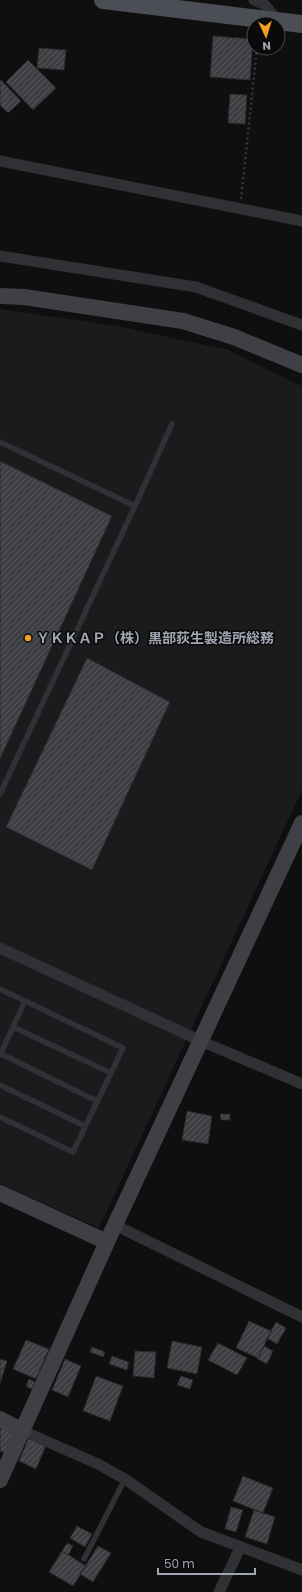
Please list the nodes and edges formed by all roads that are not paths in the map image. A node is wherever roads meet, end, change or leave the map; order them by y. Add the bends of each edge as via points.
1 (103, 0) edge
2 (254, 0) edge
3 (158, 3) edge
4 (246, 16) edge
5 (274, 16) edge
6 (286, 22) edge
7 (302, 24) edge
8 (0, 161) edge
9 (302, 221) edge
10 (0, 256) edge
11 (0, 296) edge
12 (302, 326) edge
13 (302, 365) edge
14 (172, 424) dead end
15 (0, 442) edge
16 (135, 506) junction
17 (0, 794) edge
18 (302, 823) edge
19 (0, 948) edge
20 (0, 990) edge
21 (25, 1001) junction
22 (13, 1027) junction
23 (201, 1041) junction
24 (0, 1054) edge
25 (111, 1073) junction
26 (302, 1084) edge
27 (0, 1085) edge
28 (97, 1101) junction
29 (0, 1117) edge
30 (86, 1126) junction
31 (0, 1193) edge
32 (115, 1225) junction
33 (107, 1242) junction
34 (302, 1317) edge
35 (0, 1419) edge
36 (23, 1431) junction
37 (4, 1462) edge
38 (125, 1479) junction
39 (0, 1480) edge
40 (240, 1548) junction
41 (84, 1558) dead end
42 (302, 1570) edge
43 (219, 1592) edge

1 - 3 main road
2 - 5 street via 265,4
3 - 4 main road
6 - 7 main road
8 - 9 street
10 - 12 street via 196,286
11 - 13 street via 24,297 183,321
14 - 16 lane
15 - 16 lane
16 - 17 lane
18 - 23 street
19 - 23 street
20 - 21 lane
21 - 22 lane
21 - 25 lane via 123,1048
22 - 24 lane
22 - 25 lane
23 - 26 street
23 - 32 street
24 - 28 lane
25 - 28 lane
27 - 30 lane
28 - 30 lane
29 - 30 lane via 73,1152
31 - 33 street
32 - 33 street
32 - 34 street
33 - 36 street
35 - 36 street
36 - 37 street
36 - 38 street via 98,1464
37 - 39 street
38 - 40 street via 201,1532
38 - 41 lane
40 - 42 street
40 - 43 street

